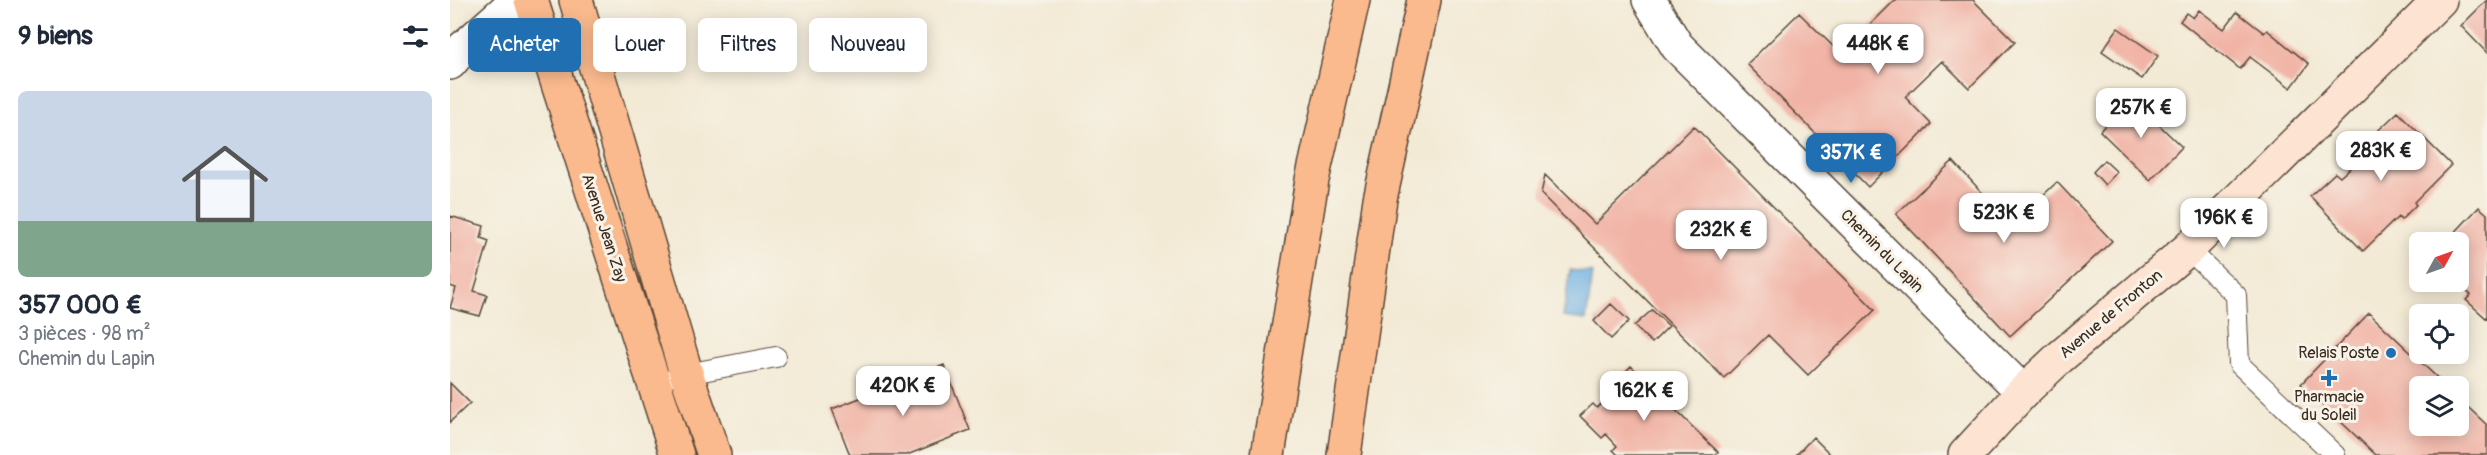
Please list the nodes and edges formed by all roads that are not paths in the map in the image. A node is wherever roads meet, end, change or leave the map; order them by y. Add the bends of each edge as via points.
1 (517, 0) edge
2 (531, 0) edge
3 (576, 0) edge
4 (1353, 0) edge
5 (1424, 0) edge
6 (1649, 0) edge
7 (2440, 0) edge
8 (450, 63) edge
9 (2188, 249) junction
10 (776, 357) dead end
11 (686, 373) junction
12 (653, 382) junction
13 (2023, 392) junction
14 (677, 455) edge
15 (714, 455) edge
16 (1268, 455) edge
17 (1344, 455) edge
18 (1965, 455) edge
19 (2335, 455) edge

1 - 8 street
2 - 12 main road, Avenue Jean Zay
3 - 11 main road
4 - 16 main road via 1312,180
5 - 17 main road via 1380,199
6 - 13 street, Chemin du Lapin via 1677,46
7 - 9 main road, Avenue de Fronton
9 - 13 main road, Avenue de Fronton
9 - 19 lane via 2236,295 2239,364
10 - 11 lane
11 - 12 lane
11 - 15 main road
12 - 14 main road, Avenue Jean Zay
13 - 18 main road, Avenue de Fronton

